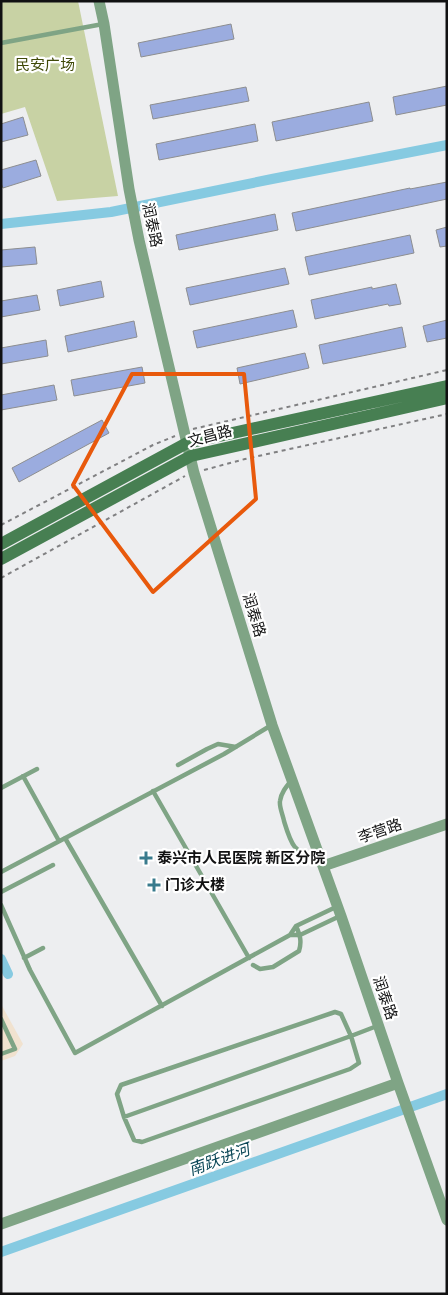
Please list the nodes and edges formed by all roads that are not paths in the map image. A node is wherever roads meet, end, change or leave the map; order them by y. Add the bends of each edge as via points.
1 (99, 1) edge
2 (104, 24) junction
3 (1, 43) edge
4 (447, 386) edge
5 (447, 398) edge
6 (187, 443) junction
7 (191, 456) junction
8 (1, 544) edge
9 (1, 559) edge
10 (272, 724) junction
11 (236, 747) junction
12 (178, 765) dead end
13 (37, 769) dead end
14 (23, 776) junction
15 (292, 780) junction
16 (1, 788) edge
17 (153, 791) junction
18 (447, 824) edge
19 (65, 838) junction
20 (59, 841) junction
21 (322, 862) junction
22 (53, 864) dead end
23 (1, 872) edge
24 (1, 892) edge
25 (1, 905) edge
26 (339, 911) junction
27 (296, 926) junction
28 (290, 935) junction
29 (300, 935) junction
30 (43, 948) dead end
31 (24, 958) junction
32 (249, 958) junction
33 (253, 965) dead end
34 (162, 1006) junction
35 (1, 1019) edge
36 (378, 1025) junction
37 (351, 1036) junction
38 (1, 1054) edge
39 (398, 1083) junction
40 (124, 1117) junction
41 (447, 1220) edge
42 (1, 1224) edge

1 - 2 street, 润泰路
2 - 3 lane
2 - 6 street, 润泰路 via 139,240
4 - 6 main road, 文昌路
5 - 7 main road, 文昌路
6 - 7 street, 润泰路
6 - 8 main road, 文昌路
7 - 9 main road, 文昌路
7 - 10 street, 润泰路
10 - 11 lane
10 - 15 street, 润泰路
11 - 12 lane via 218,744
11 - 17 lane
13 - 14 lane
14 - 16 lane
14 - 20 lane
15 - 21 street, 润泰路
15 - 21 lane via 279,803 290,838 295,848
17 - 19 lane
17 - 32 lane
18 - 21 street, 李营路
19 - 20 lane
19 - 34 lane
20 - 23 lane
21 - 26 street, 润泰路
22 - 24 lane
25 - 31 lane
26 - 27 lane
26 - 29 lane
26 - 36 street, 润泰路
27 - 28 lane
27 - 29 lane
28 - 29 lane
28 - 32 lane
29 - 33 lane via 299,951 293,955 273,967
30 - 31 lane
31 - 34 lane via 75,1053
32 - 34 lane
35 - 38 lane via 15,1049
36 - 37 lane
36 - 39 street, 润泰路
37 - 40 lane
37 - 40 lane via 341,1014 335,1012 130,1082 121,1086 117,1094
37 - 40 lane via 359,1063 350,1069 142,1142 134,1140
39 - 41 street, 润泰路
39 - 42 street

